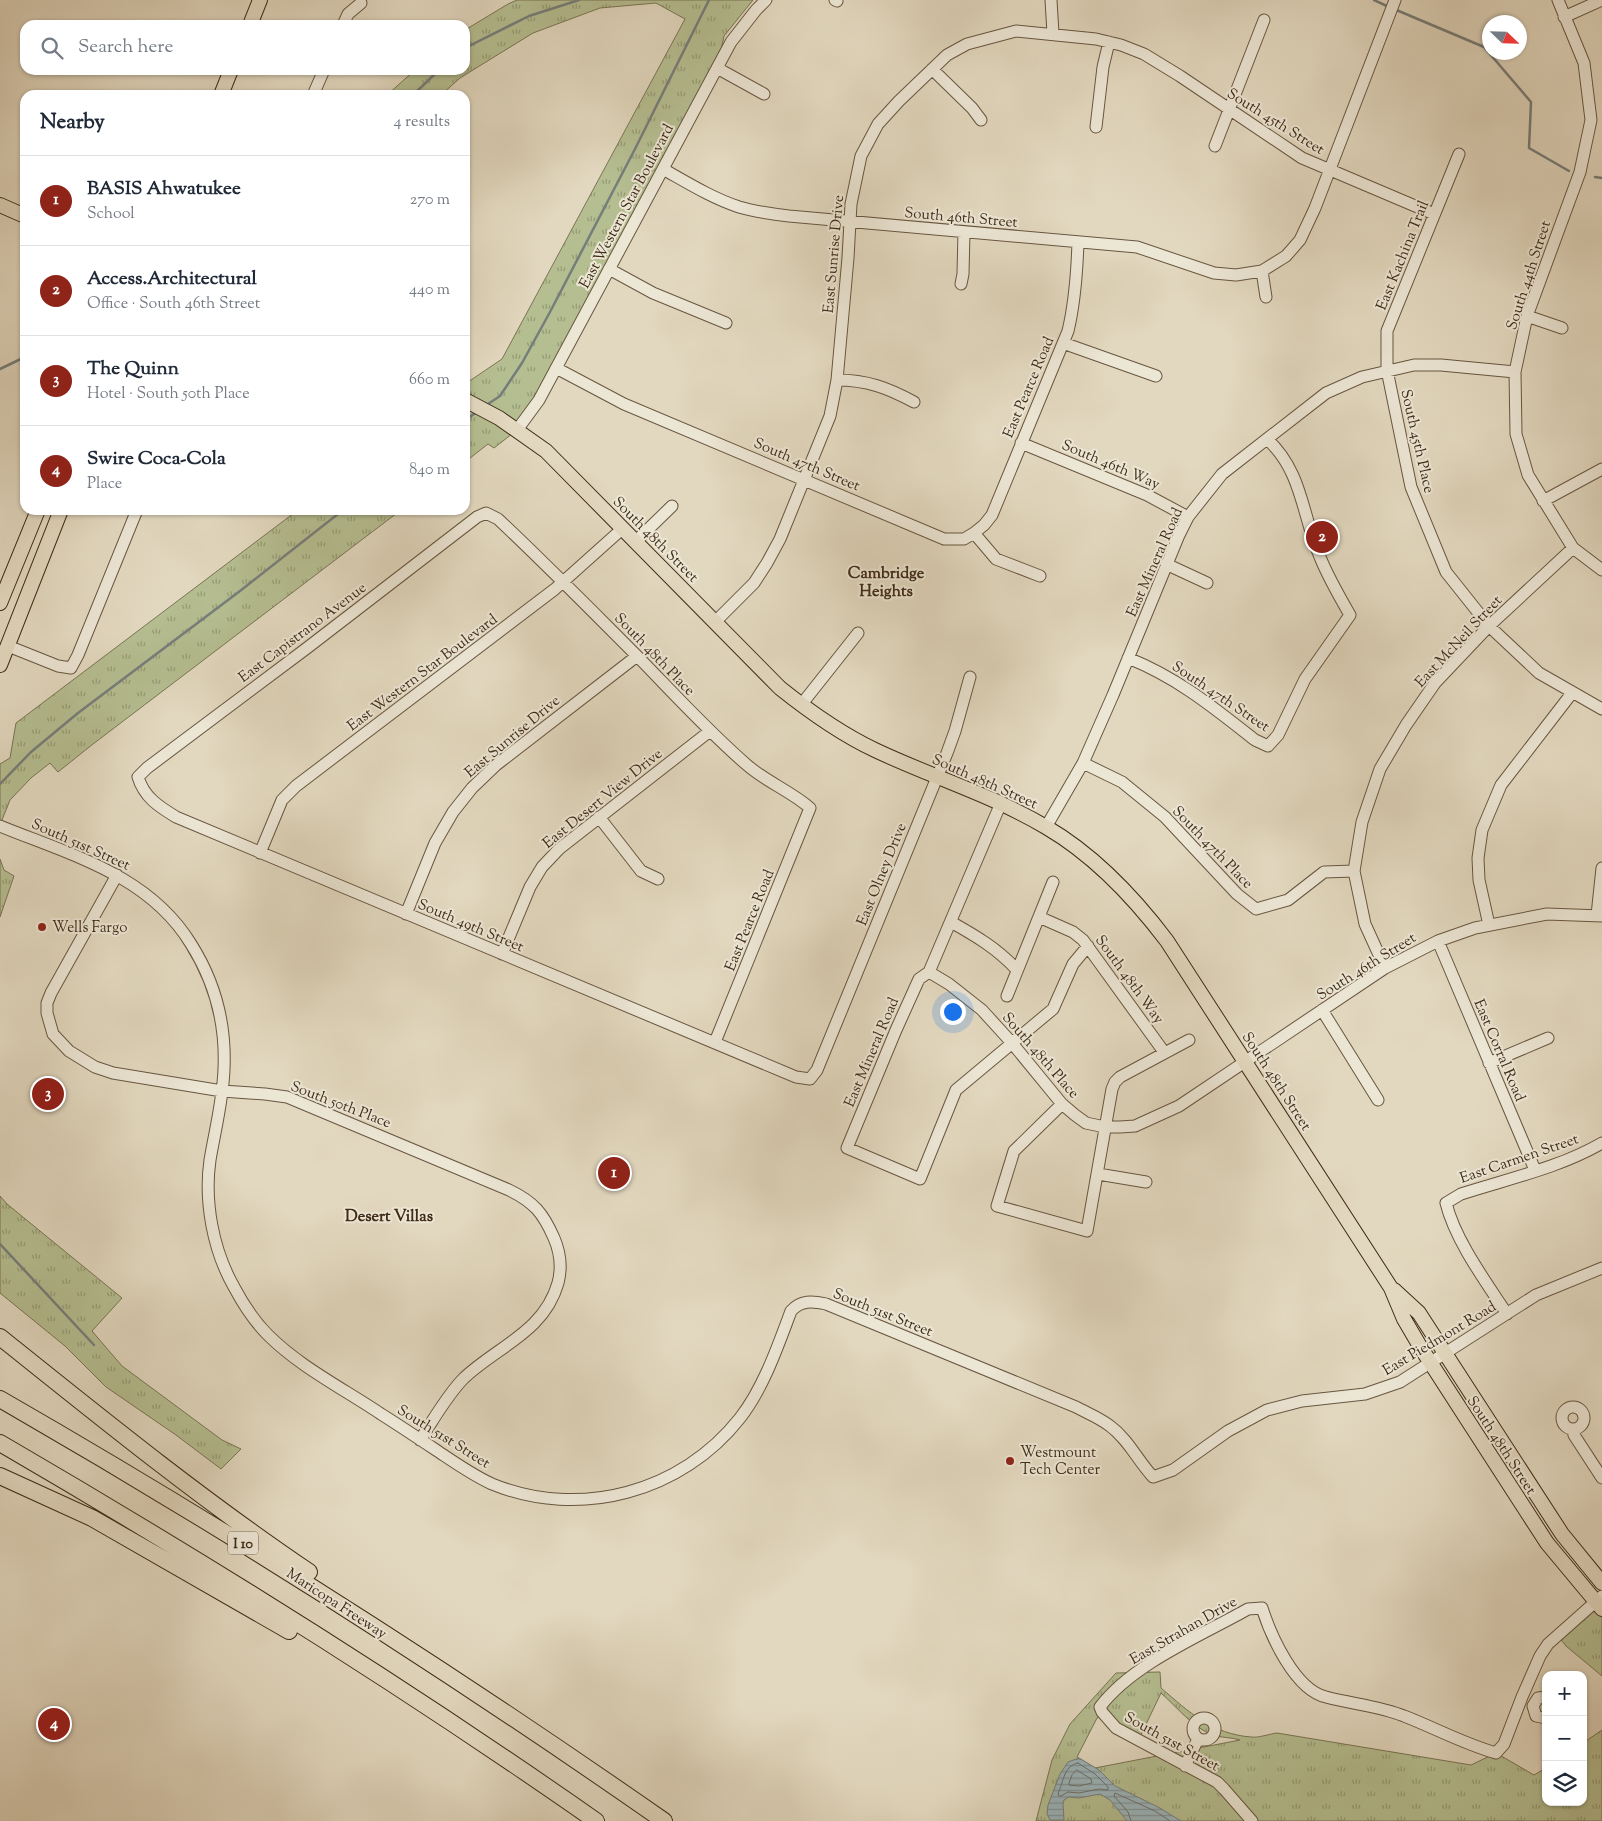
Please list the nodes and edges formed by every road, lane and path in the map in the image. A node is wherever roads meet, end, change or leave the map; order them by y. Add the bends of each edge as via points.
1 (260, 0) edge
2 (766, 0) edge
3 (1051, 0) edge
4 (1395, 0) edge
5 (1558, 0) edge
6 (1602, 0) edge
7 (361, 3) dead end
8 (1564, 17) junction
9 (252, 20) edge
10 (346, 20) edge
11 (1264, 20) dead end
12 (1053, 34) junction
13 (1109, 42) junction
14 (717, 68) junction
15 (932, 69) junction
16 (229, 75) edge
17 (322, 75) edge
18 (223, 90) edge
19 (316, 90) edge
20 (764, 94) dead end
21 (1229, 111) junction
22 (981, 120) dead end
23 (1596, 120) edge
24 (1096, 127) dead end
25 (1215, 146) dead end
26 (1459, 154) dead end
27 (663, 169) junction
28 (1330, 170) junction
29 (0, 205) edge
30 (20, 214) edge
31 (1434, 214) junction
32 (851, 222) junction
33 (964, 232) junction
34 (1078, 242) junction
35 (609, 269) junction
36 (1262, 270) junction
37 (961, 284) dead end
38 (1266, 297) dead end
39 (1527, 316) junction
40 (726, 323) dead end
41 (1562, 328) dead end
42 (1063, 343) junction
43 (556, 368) junction
44 (1387, 370) junction
45 (1515, 372) junction
46 (1156, 376) dead end
47 (837, 380) junction
48 (914, 402) dead end
49 (470, 403) edge
50 (516, 430) junction
51 (1267, 439) junction
52 (1021, 443) junction
53 (1602, 469) edge
54 (804, 479) junction
55 (1543, 501) junction
56 (672, 506) dead end
57 (486, 513) joint
58 (36, 515) edge
59 (59, 515) edge
60 (136, 515) edge
61 (1188, 517) junction
62 (622, 529) junction
63 (974, 533) junction
64 (635, 542) junction
65 (1573, 548) junction
66 (1166, 564) junction
67 (1602, 570) edge
68 (1040, 576) dead end
69 (564, 582) junction
70 (1208, 583) dead end
71 (0, 604) edge
72 (715, 622) junction
73 (1489, 626) junction
74 (858, 633) dead end
75 (8, 646) junction
76 (637, 656) junction
77 (1128, 658) junction
78 (0, 665) edge
79 (970, 677) dead end
80 (1572, 693) junction
81 (801, 705) junction
82 (1602, 709) edge
83 (710, 732) junction
84 (1083, 763) junction
85 (138, 777) joint
86 (937, 777) junction
87 (1001, 803) junction
88 (810, 808) joint
89 (599, 817) junction
90 (1, 826) edge
91 (1046, 827) junction
92 (260, 853) junction
93 (1602, 868) edge
94 (1354, 871) junction
95 (117, 876) junction
96 (658, 879) dead end
97 (1054, 882) dead end
98 (406, 914) junction
99 (1600, 916) edge
100 (1039, 917) junction
101 (951, 922) junction
102 (1489, 925) junction
103 (1438, 941) junction
104 (1088, 946) junction
105 (502, 954) junction
106 (1385, 968) junction
107 (1017, 970) junction
108 (929, 972) junction
109 (1007, 996) dead end
110 (1322, 1010) junction
111 (1548, 1038) dead end
112 (1188, 1040) dead end
113 (715, 1042) junction
114 (1012, 1043) junction
115 (1164, 1052) junction
116 (1245, 1062) junction
117 (1489, 1063) junction
118 (810, 1078) joint
119 (222, 1091) junction
120 (1378, 1100) dead end
121 (1062, 1104) junction
122 (1105, 1127) junction
123 (1602, 1143) edge
124 (1535, 1170) junction
125 (1098, 1174) junction
126 (1146, 1182) dead end
127 (1602, 1268) edge
128 (1391, 1288) junction
129 (1507, 1314) junction
130 (0, 1337) edge
131 (1444, 1353) junction
132 (1430, 1363) junction
133 (0, 1399) edge
134 (1573, 1429) dead end
135 (420, 1440) junction
136 (0, 1443) edge
137 (0, 1476) edge
138 (1153, 1477) joint
139 (1602, 1478) edge
140 (1602, 1583) edge
141 (1600, 1603) edge
142 (481, 1696) junction
143 (1522, 1697) junction
144 (1542, 1698) edge
145 (1534, 1702) junction
146 (1100, 1707) joint
147 (1542, 1718) edge
148 (461, 1728) junction
149 (1198, 1738) dead end
150 (1185, 1766) junction
151 (596, 1821) edge
152 (664, 1821) edge
153 (1252, 1821) edge

1 - 9 main road
2 - 14 street, East Western Star Boulevard via 742,26
3 - 12 street
4 - 28 street
5 - 8 street, South 44th Street
6 - 8 street
7 - 10 street
8 - 23 street, South 44th Street via 1584,63
11 - 21 street
12 - 13 street, East Sunrise Drive
12 - 15 street, East Sunrise Drive via 1016,31 967,44 947,55
13 - 21 street, South 45th Street via 1144,54
13 - 24 street
14 - 20 street
14 - 27 street, East Western Star Boulevard
15 - 22 street
15 - 32 street, East Sunrise Drive via 878,124 861,156 851,204
16 - 18 main road
17 - 19 street
21 - 25 street
21 - 28 street, South 45th Street via 1302,158
23 - 39 street, South 44th Street
26 - 31 street, East Kachina Trail
27 - 32 street, South 46th Street via 738,207
27 - 35 street, East Western Star Boulevard
28 - 31 street, South 45th Street
28 - 36 street via 1300,240 1286,256
29 - 30 main road
31 - 44 street, East Kachina Trail via 1388,331
32 - 33 street, South 46th Street
32 - 47 street, East Sunrise Drive
33 - 34 street, South 46th Street
33 - 37 street
34 - 36 street, South 46th Street via 1137,247 1214,273 1236,275
34 - 42 street, East Pearce Road via 1073,310
35 - 40 street via 653,293
35 - 43 street, East Western Star Boulevard
36 - 38 street
39 - 41 street
39 - 45 street, South 44th Street
42 - 46 street
42 - 52 street, East Pearce Road
43 - 50 street, East Western Star Boulevard via 540,400
43 - 54 street, South 47th Street via 624,404
44 - 45 street, East Mineral Road via 1441,365
44 - 51 street, East Mineral Road via 1326,393
44 - 73 street, South 45th Place via 1414,495 1446,572
45 - 55 street, South 44th Street via 1516,434 1528,475
47 - 48 street via 878,384
47 - 54 street, East Sunrise Drive via 830,416
49 - 50 main road, South 48th Street
50 - 62 main road, South 48th Street via 546,451
51 - 61 street, East Mineral Road via 1222,474
51 - 77 street, South 47th Street via 1290,471 1302,497 1319,556 1350,615 1305,679 1278,735 1268,746 1254,740 1182,684
52 - 61 street, South 46th Way via 1147,495
52 - 63 street, East Pearce Road via 992,516
53 - 55 street
54 - 63 street, South 47th Street via 944,539 964,539
54 - 72 street, East Sunrise Drive via 767,563 754,583
55 - 65 street, South 44th Street
56 - 64 street
57 - 69 street, South 48th Place via 498,519
57 - 85 street, East Capistrano Avenue via 477,516
58 - 71 main road
59 - 75 main road
60 - 75 street via 71,668
61 - 66 street, East Mineral Road
62 - 64 main road, South 48th Street
62 - 69 street, East Western Star Boulevard
63 - 68 street via 996,558
64 - 72 main road, South 48th Street
65 - 67 street, South 44th Street
65 - 73 street, East McNeil Street
66 - 70 street
66 - 77 street, East Mineral Road
69 - 76 street, South 48th Place
69 - 92 street, East Western Star Boulevard via 296,786 282,800
72 - 81 main road, South 48th Street
73 - 80 street, South 45th Place via 1539,673
73 - 94 street, East McNeil Street via 1435,683 1380,769 1362,822
74 - 81 street
75 - 78 main road
76 - 83 street, South 48th Place
76 - 98 street, East Sunrise Drive via 496,765 472,788 435,843
77 - 84 street, East Mineral Road
79 - 86 street, East Olney Drive via 955,732
80 - 82 street, South 45th Place
80 - 102 street via 1501,785 1482,830 1479,880
81 - 86 main road, South 48th Street via 846,735
83 - 88 street, South 48th Place via 762,778
83 - 89 street, East Desert View Drive
84 - 91 street, East Mineral Road
84 - 94 street, South 47th Place via 1122,782 1165,817 1256,910 1288,900 1324,872
85 - 92 street, South 49th Street via 141,788 163,810
86 - 87 main road, South 48th Street
86 - 118 street, East Olney Drive via 817,1070
87 - 91 main road, South 48th Street
87 - 101 street
88 - 113 street, East Pearce Road
89 - 96 street via 641,871
89 - 105 street, East Desert View Drive via 542,867 530,887
90 - 95 street, South 51st Street
91 - 116 main road, South 48th Street via 1106,872 1148,916 1167,940
92 - 98 street, South 49th Street
93 - 99 street
94 - 106 street, East McNeil Street via 1365,924
95 - 119 street, South 51st Street via 148,895 169,915 204,967 218,1002 221,1020
95 - 119 street, South 50th Place via 51,993 47,1012 53,1034 69,1051 95,1068
97 - 100 street
98 - 105 street, South 49th Street
99 - 102 street, South 46th Street via 1547,914
100 - 104 street, South 48th Way via 1074,932
100 - 107 street
101 - 107 street via 1006,957
101 - 108 street
102 - 103 street, South 46th Street
103 - 106 street, South 46th Street
103 - 117 street, East Corral Road
104 - 114 street via 1073,964 1054,1009
104 - 115 street, South 48th Way
105 - 113 street, South 49th Street
106 - 110 street, South 46th Street
107 - 109 street
108 - 114 street, South 48th Place via 968,997
108 - 114 street, East Mineral Road via 920,979 896,1030 847,1148 920,1179 956,1090
110 - 116 street, South 46th Street
110 - 120 street
111 - 117 street
112 - 115 street
113 - 118 street, South 49th Street via 796,1077
114 - 121 street, South 48th Place
115 - 122 street via 1115,1082
116 - 122 street, South 48th Place via 1171,1110 1135,1126
116 - 128 main road, South 48th Street
117 - 124 street, East Corral Road
119 - 135 street, South 51st Street via 210,1161 208,1199 216,1240 234,1288 268,1335 301,1361
119 - 135 street, South 50th Place via 287,1098 372,1131 527,1199 548,1225 560,1258 555,1294 548,1307 517,1338 457,1385
121 - 122 street, South 48th Place via 1086,1123
121 - 125 street via 1014,1151 997,1206 1087,1231
122 - 125 street
123 - 124 street, East Carmen Street
124 - 129 street, East Carmen Street via 1461,1194 1446,1203 1477,1268
125 - 126 street
127 - 129 street, East Piedmont Road via 1536,1295
128 - 131 main road, South 48th Street via 1419,1313
128 - 132 main road, South 48th Street via 1404,1319
129 - 131 street, East Piedmont Road
130 - 142 highway via 142,1451 245,1528 403,1634
131 - 132 street, East Piedmont Road
131 - 140 main road, South 48th Street via 1562,1534
132 - 138 street, East Piedmont Road via 1400,1382 1365,1394 1302,1401 1267,1410 1228,1431 1173,1470
132 - 141 main road, South 48th Street via 1547,1543
133 - 142 highway, Maricopa Freeway / I 10 via 246,1544
134 - 139 street
135 - 138 street, South 51st Street via 474,1475 521,1494 570,1500 603,1498 644,1488 691,1464 740,1418 758,1391 791,1311 806,1301 826,1304 1076,1407 1111,1426
136 - 148 highway, I 10 via 199,1562
137 - 148 highway via 92,1518 374,1683
141 - 143 street via 1548,1644
142 - 152 highway, Maricopa Freeway / I 10
143 - 145 street
143 - 146 street, East Strahan Drive via 1504,1744 1496,1753 1402,1715 1325,1697 1312,1692 1291,1670 1262,1608 1248,1609 1158,1659 1135,1674
144 - 145 street
145 - 147 street via 1534,1713
146 - 150 street, South 51st Street via 1116,1728
148 - 151 highway, I 10
149 - 150 street
150 - 153 street, South 51st Street via 1221,1786

